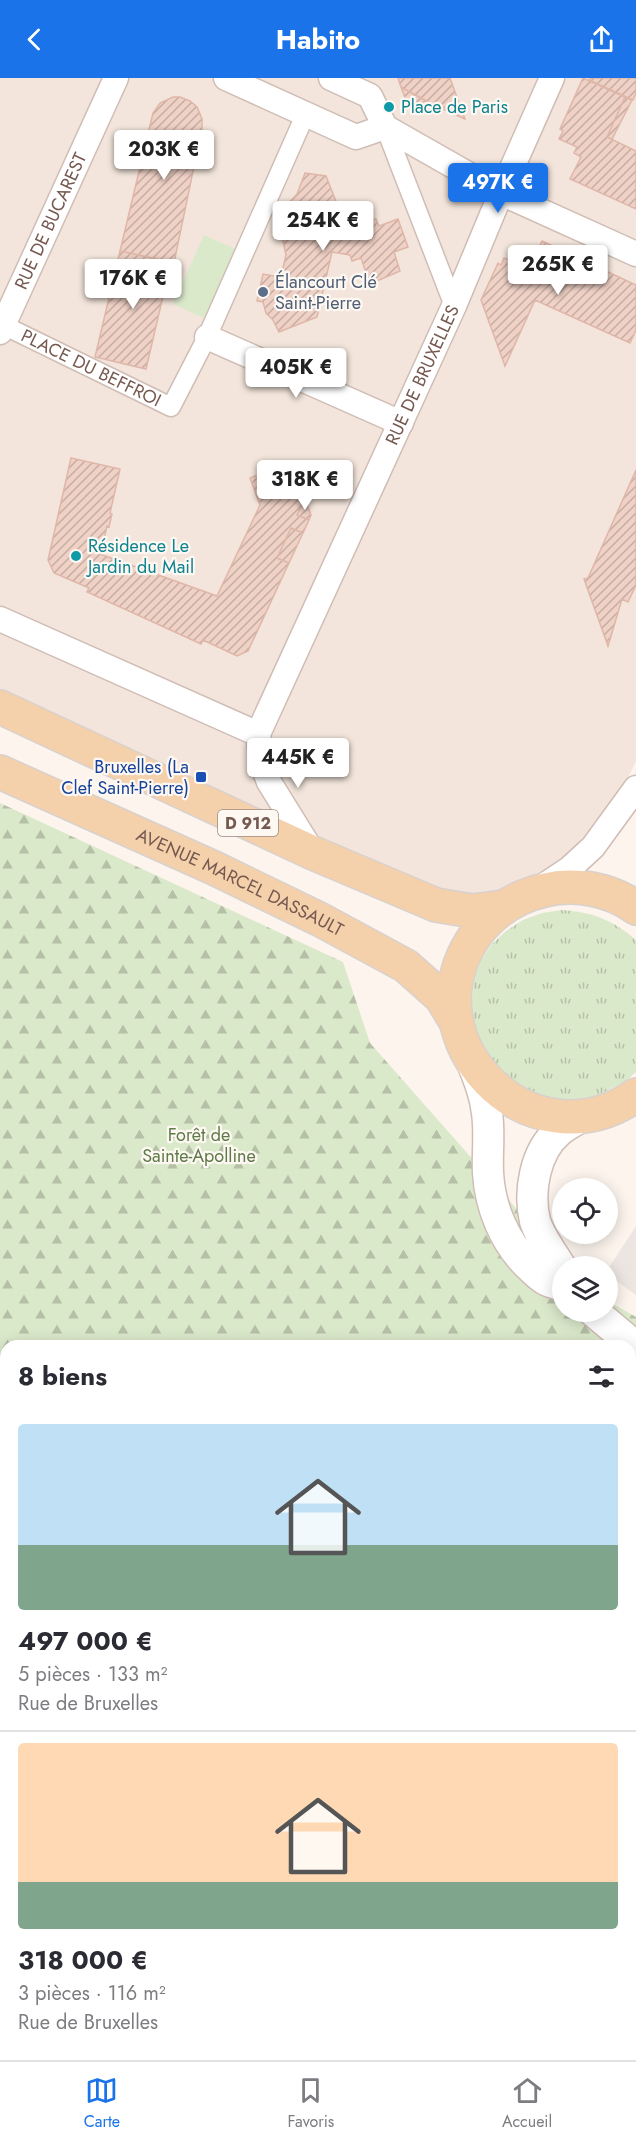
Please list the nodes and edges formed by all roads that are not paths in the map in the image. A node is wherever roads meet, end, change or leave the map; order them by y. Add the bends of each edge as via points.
1 (116, 78) edge
2 (226, 78) edge
3 (331, 78) edge
4 (552, 78) edge
5 (367, 87) edge
6 (306, 113) junction
7 (385, 127) junction
8 (501, 193) junction
9 (636, 254) edge
10 (454, 306) junction
11 (2, 328) edge
12 (207, 337) junction
13 (401, 423) junction
14 (0, 619) edge
15 (0, 707) edge
16 (258, 734) junction
17 (0, 772) edge
18 (636, 788) edge
19 (312, 853) junction
20 (535, 892) junction
21 (504, 907) junction
22 (636, 908) edge
23 (457, 1023) junction
24 (471, 1060) junction
25 (634, 1097) edge
26 (582, 1116) junction
27 (554, 1256) edge
28 (552, 1284) edge
29 (606, 1322) edge
30 (628, 1340) edge

1 - 11 street, RUE DE BUCAREST
2 - 6 street
3 - 5 street
4 - 8 street, RUE DE BRUXELLES
5 - 7 street
6 - 7 street via 356,137
6 - 12 street, PLACE DU BEFFROI
7 - 8 street
7 - 10 street
8 - 9 street
8 - 10 street, RUE DE BRUXELLES
10 - 13 street, RUE DE BRUXELLES
11 - 12 street, PLACE DU BEFFROI via 171,407
12 - 13 street
13 - 16 street, RUE DE BRUXELLES
14 - 16 street
15 - 19 main road, D 912
16 - 19 street via 269,782
17 - 23 main road, AVENUE MARCEL DASSAULT via 300,909 406,966 441,997
18 - 20 street via 593,846 569,869
19 - 21 main road, D 912 via 436,905 472,911
20 - 21 main road
20 - 22 main road via 575,887 595,890
21 - 23 main road via 480,930 463,959 455,992
23 - 24 main road
24 - 26 main road via 494,1088 513,1101 547,1114
24 - 28 street via 484,1095 488,1175 505,1236 546,1283
25 - 26 main road via 616,1107
26 - 27 street via 550,1141 535,1175 536,1221
29 - 30 street

